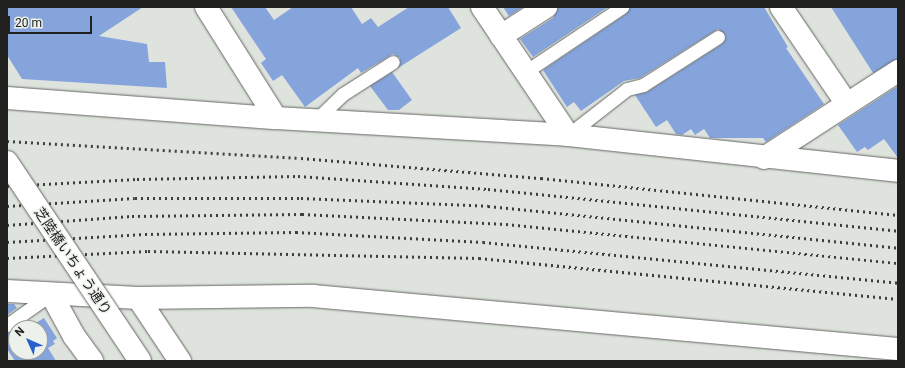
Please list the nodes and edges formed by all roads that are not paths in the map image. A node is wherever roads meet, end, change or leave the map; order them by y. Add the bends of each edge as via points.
1 (206, 7) edge
2 (482, 7) edge
3 (546, 7) edge
4 (622, 7) edge
5 (781, 7) edge
6 (501, 36) junction
7 (718, 37) dead end
8 (393, 62) dead end
9 (898, 71) edge
10 (525, 72) junction
11 (7, 98) edge
12 (847, 104) junction
13 (276, 118) junction
14 (316, 120) junction
15 (568, 135) junction
16 (764, 158) junction
17 (7, 162) edge
18 (898, 171) edge
19 (7, 291) edge
20 (51, 294) junction
21 (138, 298) junction
22 (7, 325) edge
23 (898, 349) edge
24 (92, 361) edge
25 (140, 361) edge
26 (180, 361) edge

1 - 13 street
2 - 6 street
3 - 6 street
4 - 10 lane
5 - 12 street
6 - 10 street
7 - 15 lane via 643,85 627,89
8 - 14 lane via 343,94
9 - 12 street
10 - 15 street
11 - 13 street
12 - 16 street
13 - 14 street
14 - 15 street
15 - 16 street
16 - 18 street
17 - 25 street, 芝陸橋いちょう通り, bridge
19 - 20 street
20 - 21 street
20 - 22 lane
20 - 24 street via 74,336
21 - 23 street via 313,296
21 - 26 street

